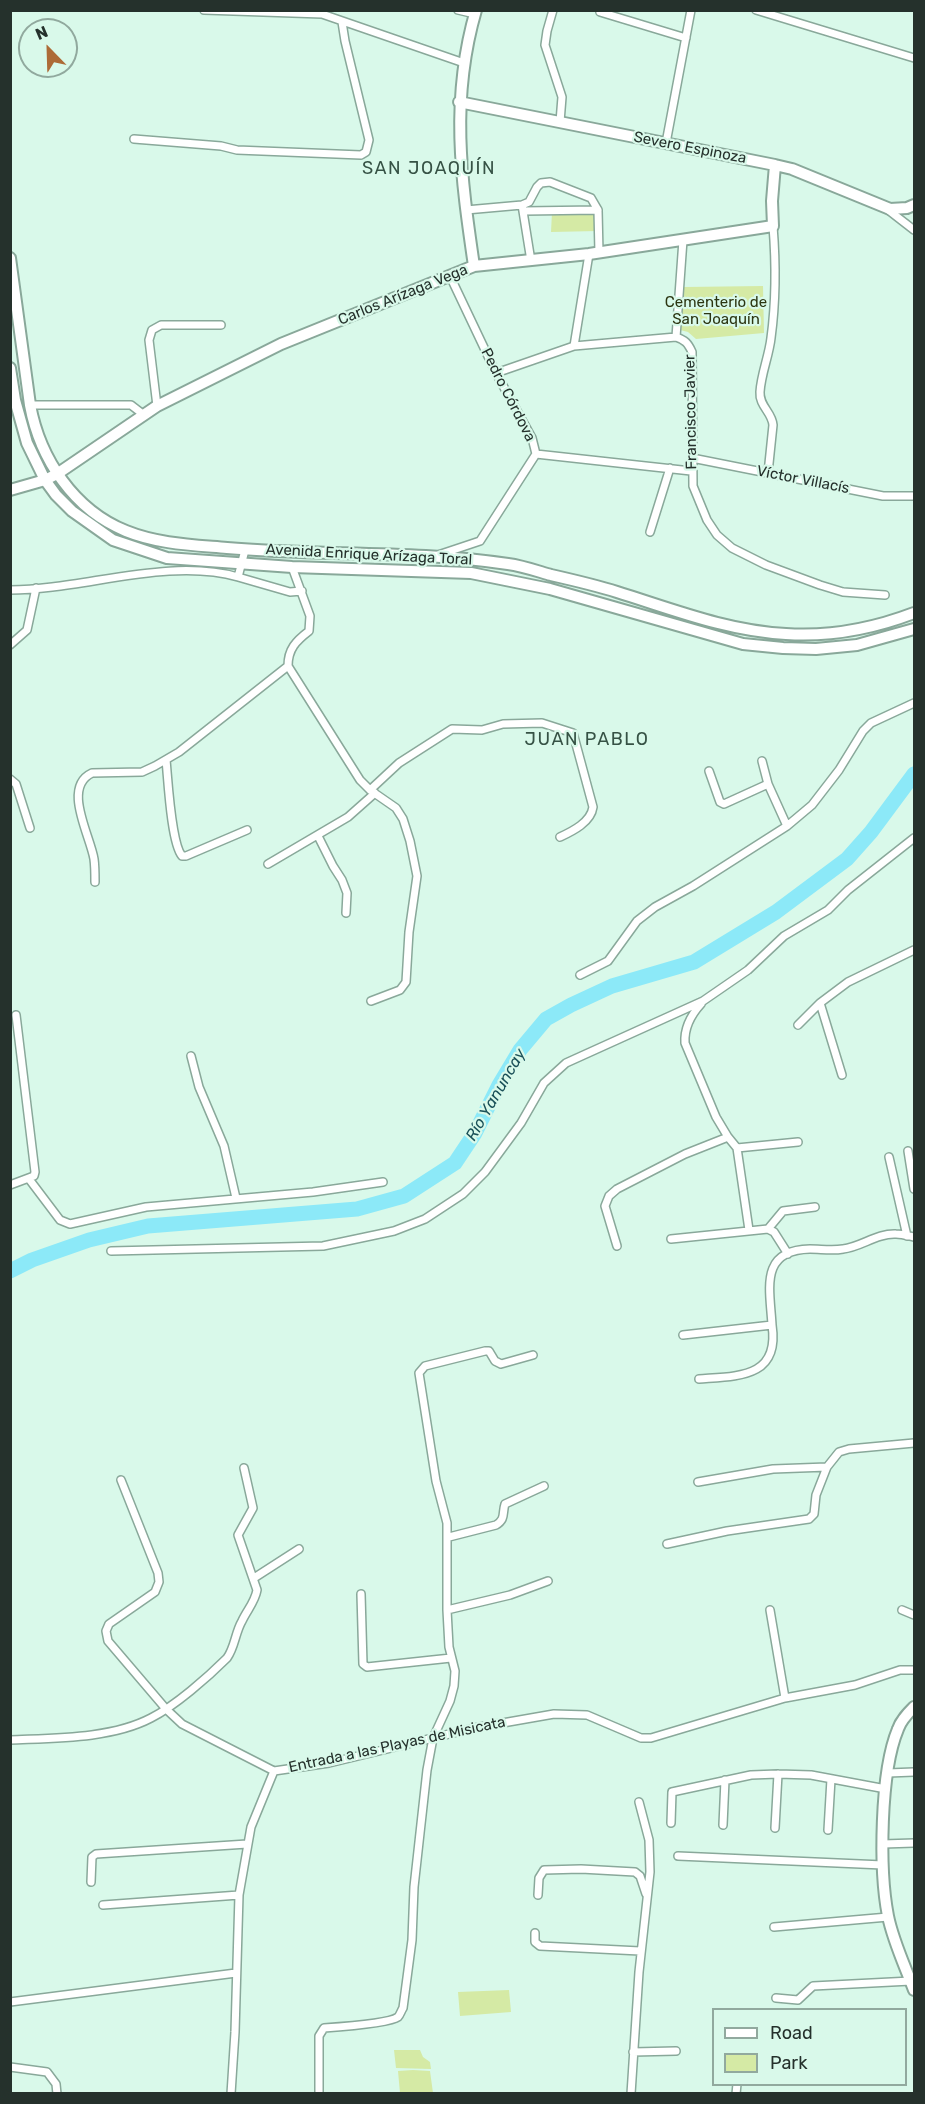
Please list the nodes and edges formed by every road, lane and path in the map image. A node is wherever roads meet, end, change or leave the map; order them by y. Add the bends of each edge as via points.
1 (204, 10) edge
2 (458, 10) edge
3 (553, 10) edge
4 (691, 10) edge
5 (756, 10) edge
6 (476, 12) edge
7 (600, 12) dead end
8 (342, 22) junction
9 (686, 38) junction
10 (915, 58) edge
11 (464, 63) junction
12 (459, 102) junction
13 (560, 122) junction
14 (134, 140) dead end
15 (666, 143) junction
16 (775, 165) junction
17 (915, 205) edge
18 (882, 206) junction
19 (523, 208) junction
20 (466, 210) junction
21 (598, 210) junction
22 (773, 226) junction
23 (915, 230) edge
24 (683, 240) junction
25 (594, 253) junction
26 (10, 258) edge
27 (531, 261) junction
28 (474, 266) junction
29 (450, 276) junction
30 (221, 325) dead end
31 (676, 337) junction
32 (574, 346) junction
33 (10, 368) edge
34 (496, 374) junction
35 (30, 405) junction
36 (157, 406) junction
37 (144, 415) junction
38 (536, 454) junction
39 (692, 458) junction
40 (670, 468) junction
41 (692, 471) junction
42 (768, 473) junction
43 (57, 474) junction
44 (45, 480) junction
45 (10, 490) edge
46 (915, 496) edge
47 (650, 532) dead end
48 (245, 550) junction
49 (431, 558) junction
50 (243, 564) junction
51 (292, 567) junction
52 (238, 577) junction
53 (36, 588) junction
54 (10, 590) edge
55 (302, 591) junction
56 (885, 595) dead end
57 (915, 613) edge
58 (915, 629) edge
59 (10, 645) edge
60 (288, 666) junction
61 (915, 703) edge
62 (166, 760) junction
63 (762, 761) dead end
64 (709, 771) dead end
65 (10, 779) edge
66 (768, 783) junction
67 (372, 792) junction
68 (787, 826) junction
69 (30, 828) dead end
70 (247, 830) dead end
71 (318, 836) junction
72 (560, 837) dead end
73 (915, 838) edge
74 (268, 864) dead end
75 (95, 882) dead end
76 (346, 913) dead end
77 (915, 950) edge
78 (580, 975) dead end
79 (371, 1001) dead end
80 (703, 1001) junction
81 (820, 1003) junction
82 (16, 1015) dead end
83 (798, 1025) dead end
84 (191, 1056) dead end
85 (842, 1075) dead end
86 (728, 1137) junction
87 (798, 1142) dead end
88 (737, 1148) junction
89 (889, 1158) dead end
90 (915, 1163) edge
91 (29, 1179) junction
92 (383, 1182) dead end
93 (10, 1185) edge
94 (915, 1189) edge
95 (236, 1198) junction
96 (815, 1207) dead end
97 (768, 1228) junction
98 (749, 1230) junction
99 (911, 1236) edge
100 (670, 1239) dead end
101 (616, 1246) dead end
102 (111, 1251) dead end
103 (788, 1254) junction
104 (772, 1325) junction
105 (683, 1335) dead end
106 (533, 1355) dead end
107 (699, 1379) dead end
108 (915, 1443) edge
109 (827, 1467) junction
110 (244, 1468) dead end
111 (121, 1480) dead end
112 (698, 1482) dead end
113 (544, 1486) dead end
114 (449, 1537) junction
115 (667, 1544) dead end
116 (299, 1549) dead end
117 (254, 1578) junction
118 (548, 1581) dead end
119 (361, 1594) dead end
120 (447, 1610) junction
121 (770, 1610) dead end
122 (902, 1610) dead end
123 (915, 1615) edge
124 (451, 1658) junction
125 (915, 1670) edge
126 (785, 1698) junction
127 (915, 1707) edge
128 (166, 1709) junction
129 (433, 1738) junction
130 (10, 1740) edge
131 (274, 1771) junction
132 (915, 1772) edge
133 (888, 1773) junction
134 (778, 1774) junction
135 (831, 1779) junction
136 (725, 1780) junction
137 (886, 1789) junction
138 (639, 1802) dead end
139 (671, 1823) dead end
140 (723, 1825) dead end
141 (775, 1828) dead end
142 (828, 1830) dead end
143 (915, 1843) edge
144 (247, 1844) junction
145 (883, 1844) junction
146 (678, 1856) dead end
147 (883, 1865) junction
148 (91, 1882) dead end
149 (239, 1895) junction
150 (538, 1895) dead end
151 (647, 1897) junction
152 (102, 1905) dead end
153 (888, 1917) junction
154 (774, 1927) dead end
155 (535, 1933) dead end
156 (640, 1951) junction
157 (236, 1973) junction
158 (913, 1985) edge
159 (776, 1998) dead end
160 (10, 2002) edge
161 (676, 2051) dead end
162 (633, 2052) junction
163 (10, 2067) edge
164 (57, 2094) edge
165 (231, 2094) edge
166 (319, 2094) edge
167 (631, 2094) edge

1 - 8 street via 322,14
2 - 6 street
3 - 13 street via 545,45 562,97
4 - 9 street
5 - 10 street
6 - 11 main road
7 - 9 street
8 - 11 street
8 - 14 street via 369,140 361,155 237,150
9 - 15 street
11 - 12 main road
12 - 13 main road, Severo Espinoza
12 - 20 main road
13 - 15 main road, Severo Espinoza
15 - 16 main road, Severo Espinoza
16 - 18 main road, Severo Espinoza
16 - 22 main road
17 - 18 main road, Severo Espinoza via 898,209
18 - 23 street
19 - 20 street
19 - 21 street
19 - 21 street via 541,183 550,182 591,198
19 - 27 street
20 - 28 main road
21 - 25 street
22 - 24 main road, Carlos Arízaga Vega
22 - 42 street via 774,306 760,391 773,425
24 - 25 main road, Carlos Arízaga Vega
24 - 31 street
25 - 27 main road, Carlos Arízaga Vega
25 - 32 street
26 - 35 main road, Avenida Enrique Arízaga Toral
27 - 28 main road, Carlos Arízaga Vega
28 - 29 main road, Carlos Arízaga Vega
29 - 34 street, Pedro Córdova
29 - 36 main road, Carlos Arízaga Vega via 281,344
30 - 36 street via 161,325 153,330 149,340
31 - 32 street, Francisco Javier
31 - 39 street, Francisco Javier via 684,339 692,352
32 - 34 street, Francisco Javier
33 - 44 main road, Avenida Enrique Arízaga Toral via 27,443
34 - 38 street, Pedro Córdova via 532,438
35 - 37 street via 130,405
35 - 43 main road, Avenida Enrique Arízaga Toral
36 - 37 main road, Carlos Arízaga Vega
37 - 43 main road, Carlos Arízaga Vega
38 - 40 street
38 - 49 street, Pedro Córdova via 480,540
39 - 41 street, Francisco Javier
39 - 42 street, Víctor Villacís
40 - 41 street
40 - 47 street
41 - 56 street, Francisco Javier via 695,493 707,520 732,548 766,565 843,592
42 - 46 street, Víctor Villacís via 883,496
43 - 44 main road, Carlos Arízaga Vega
43 - 48 main road, Avenida Enrique Arízaga Toral via 91,511 126,531 180,544
44 - 45 main road, Carlos Arízaga Vega
44 - 50 main road, Avenida Enrique Arízaga Toral via 72,512 112,540 167,558
48 - 49 main road, Avenida Enrique Arízaga Toral
48 - 50 street
49 - 57 main road, Avenida Enrique Arízaga Toral via 511,564 759,632 847,633
50 - 51 main road, Avenida Enrique Arízaga Toral
50 - 52 street
51 - 55 street
51 - 58 main road, Avenida Enrique Arízaga Toral via 437,570 499,577 743,644 783,648 857,645
52 - 53 street via 204,571 164,572
52 - 55 street via 287,591
53 - 54 street
53 - 59 street via 27,630
55 - 60 street via 310,616 309,631 288,654
60 - 62 street
60 - 67 street via 360,780
61 - 68 street via 871,723 812,805
62 - 70 street via 169,804 182,856
62 - 75 street via 142,772 92,773 80,782 79,811 94,860
63 - 66 street
64 - 66 street via 723,804
65 - 69 street via 16,784
66 - 68 street
67 - 71 street via 348,817
67 - 72 street via 399,763 452,729 542,723 573,733 593,807 588,818
67 - 79 street via 396,808 402,819 417,876 406,982 400,990
68 - 78 street via 655,907 637,921 608,961
71 - 74 street
71 - 76 street via 342,880
73 - 80 street via 828,910 784,936 748,970
77 - 81 street via 848,982
80 - 86 street via 690,1021 685,1043
80 - 102 street via 566,1063 544,1083 522,1123 485,1172 463,1194 424,1219 394,1231 323,1246
81 - 83 street
81 - 85 street
82 - 91 street via 35,1172
84 - 95 street via 199,1087 224,1146
86 - 88 street
86 - 101 street via 685,1154 609,1196 605,1206
87 - 88 street
88 - 98 street
89 - 99 street
90 - 94 street via 910,1152
91 - 93 street
91 - 95 street via 60,1220 70,1224 146,1207
92 - 95 street
96 - 97 street via 783,1211
97 - 98 street
97 - 103 street
98 - 100 street
99 - 103 street via 884,1235 842,1250 808,1249
103 - 104 street via 772,1267 769,1276
104 - 105 street
104 - 107 street via 772,1346 762,1367 737,1376
106 - 114 street via 501,1364 485,1351 421,1369 419,1378 436,1481
108 - 109 street via 849,1449 839,1452
109 - 112 street via 773,1469
109 - 115 street via 816,1495 814,1514 809,1519
110 - 117 street via 253,1508 238,1535
111 - 128 street, Entrada a las Playas de Misicata via 159,1582 155,1592 109,1624 106,1631 108,1641
113 - 114 street via 505,1504 502,1521 496,1525
114 - 120 street
116 - 117 street
117 - 128 street via 256,1597 240,1623 232,1651
118 - 120 street
119 - 124 street via 363,1664 367,1667
120 - 124 street
121 - 126 street
122 - 123 street
124 - 129 street via 454,1686
125 - 126 street, Entrada a las Playas de Misicata via 900,1670 855,1685
126 - 129 street, Entrada a las Playas de Misicata via 651,1738 641,1738 587,1715 572,1713
127 - 133 main road via 899,1727
128 - 130 street via 119,1729 84,1736
128 - 131 street, Entrada a las Playas de Misicata via 182,1724
129 - 131 street, Entrada a las Playas de Misicata via 329,1763
129 - 166 street via 403,2008 397,2017 381,2023 324,2028 319,2036
131 - 144 street
132 - 133 street
133 - 137 main road
134 - 135 street
134 - 136 street
134 - 141 street
135 - 137 street
135 - 142 street
136 - 139 street via 672,1792
136 - 140 street
137 - 145 main road
138 - 151 street via 649,1840
143 - 145 street
144 - 148 street via 96,1854 92,1857
144 - 149 street
145 - 147 main road
146 - 147 street
147 - 153 main road
149 - 152 street
149 - 157 street
150 - 151 street via 544,1870 580,1869 635,1872
151 - 156 street
153 - 154 street
153 - 158 main road
155 - 156 street via 535,1942 540,1946
156 - 162 street
157 - 160 street
157 - 165 street
158 - 159 street via 813,1986 798,2000
161 - 162 street
162 - 167 street
163 - 164 street via 47,2072 56,2084

